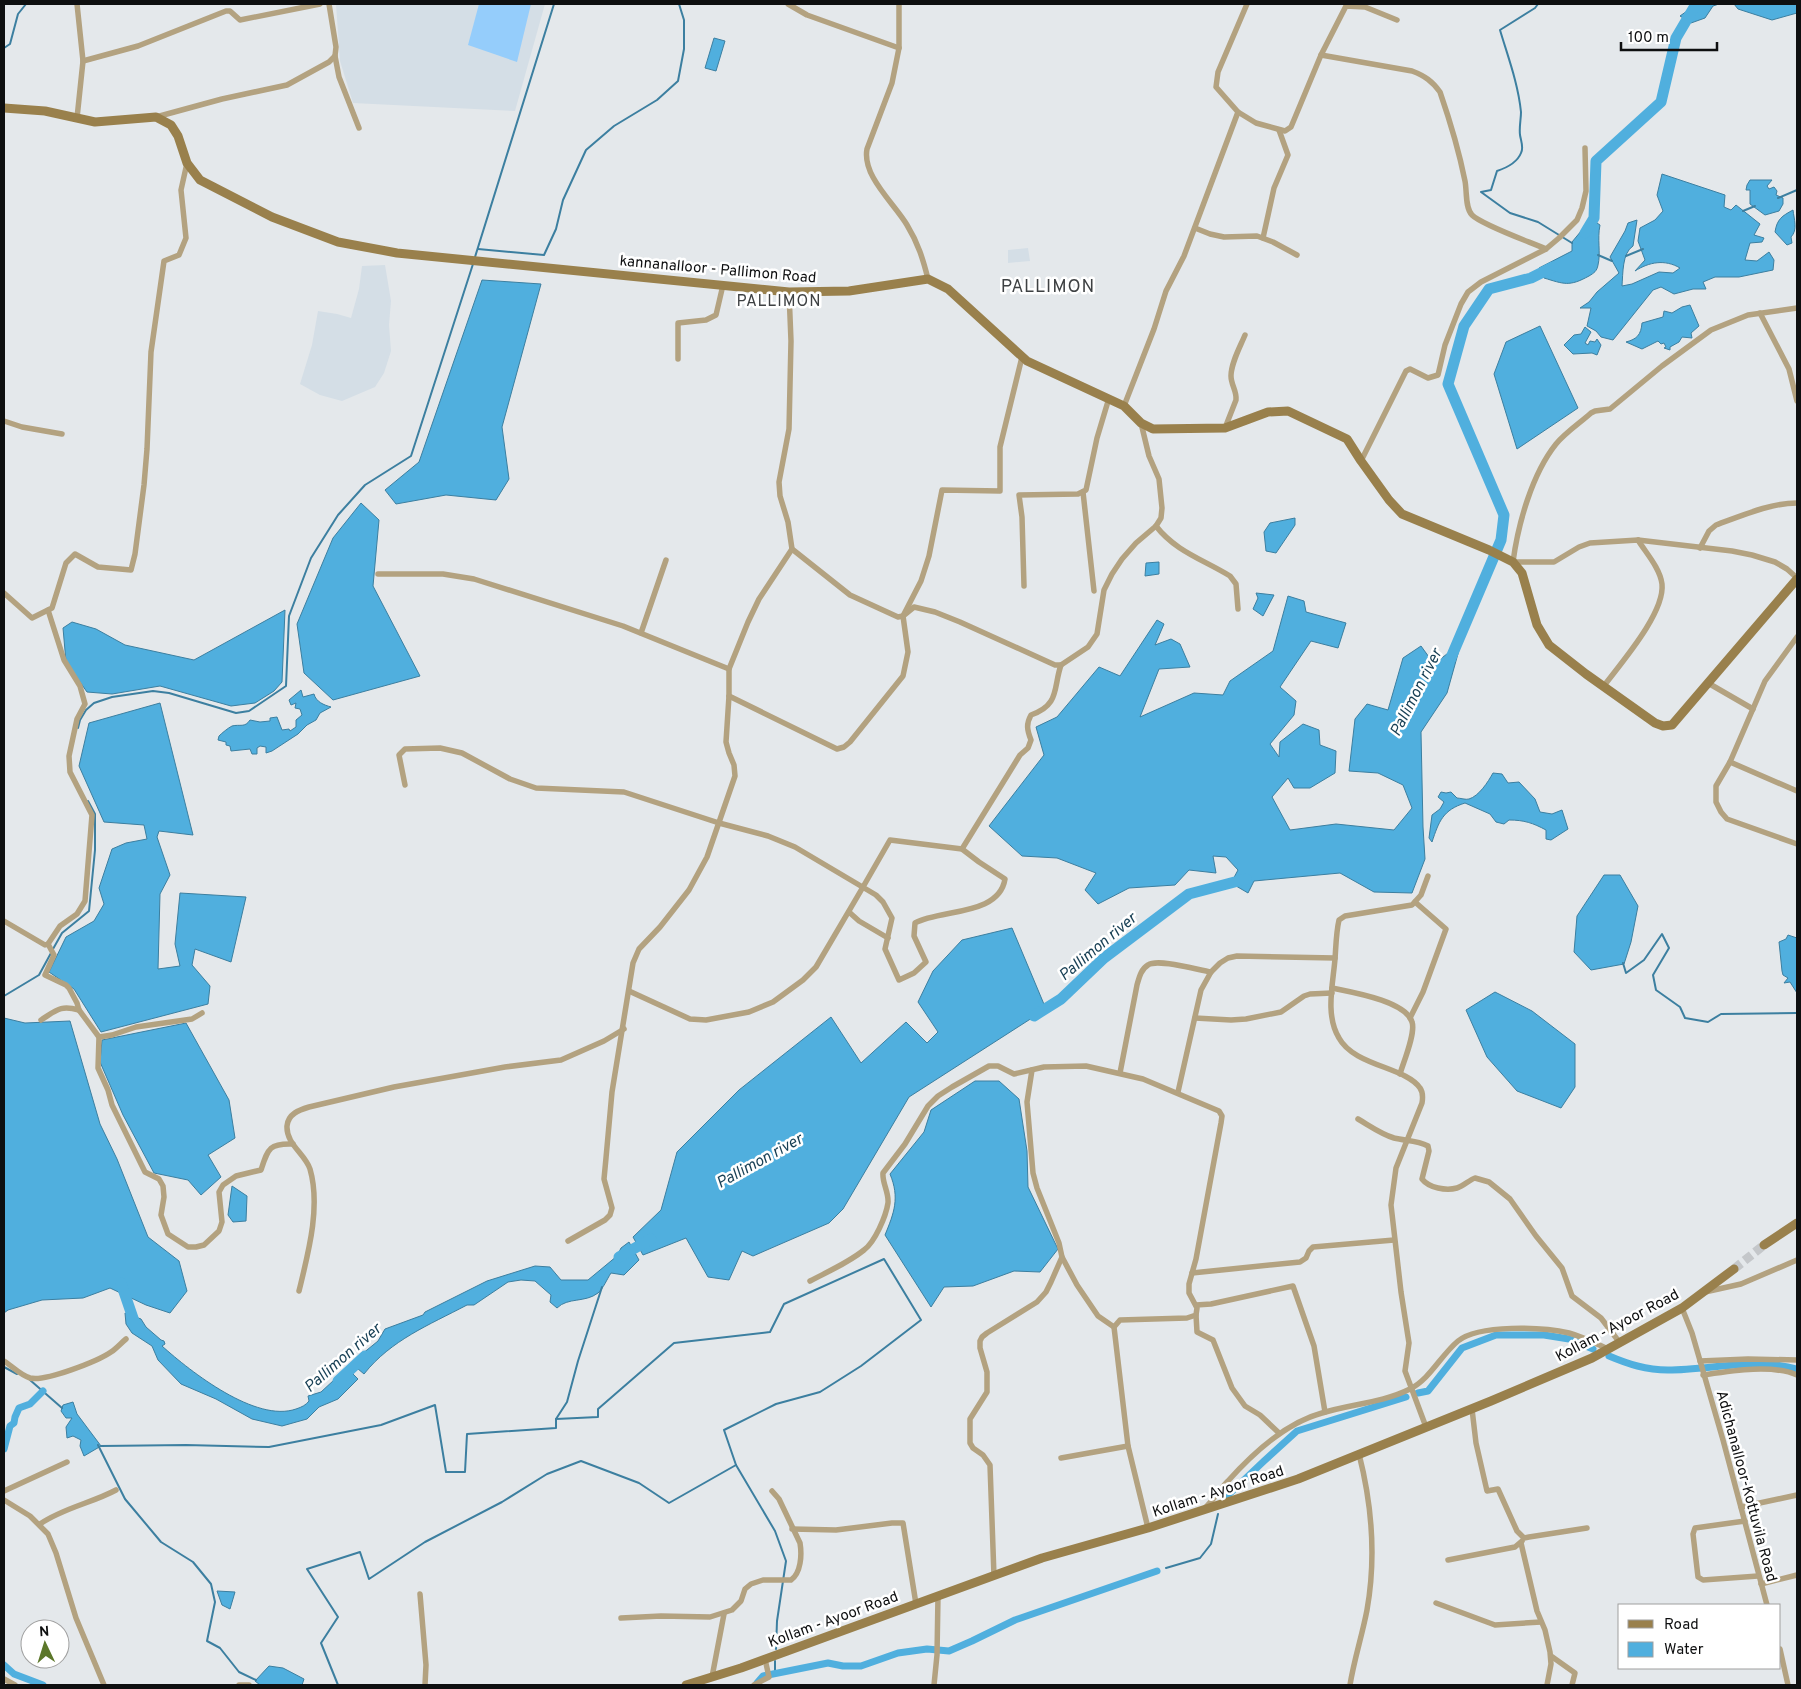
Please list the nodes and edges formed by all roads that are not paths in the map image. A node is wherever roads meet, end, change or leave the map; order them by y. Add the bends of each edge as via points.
1 (77, 4) edge
2 (320, 4) edge
3 (329, 4) edge
4 (788, 4) edge
5 (899, 4) edge
6 (1246, 4) edge
7 (1397, 20) dead end
8 (899, 48) junction
9 (1321, 55) junction
10 (335, 56) junction
11 (83, 61) junction
12 (4, 108) edge
13 (1238, 112) junction
14 (156, 117) junction
15 (77, 118) junction
16 (359, 128) dead end
17 (1279, 130) junction
18 (1585, 148) dead end
19 (186, 163) junction
20 (1194, 228) junction
21 (1263, 238) junction
22 (1546, 249) junction
23 (1297, 255) dead end
24 (928, 279) junction
25 (723, 285) junction
26 (790, 292) junction
27 (1797, 308) edge
28 (1760, 313) junction
29 (1245, 334) dead end
30 (1022, 357) junction
31 (678, 359) dead end
32 (1109, 398) junction
33 (1797, 401) edge
34 (1124, 406) junction
35 (4, 421) edge
36 (1141, 423) junction
37 (1225, 428) junction
38 (62, 434) dead end
39 (1361, 461) junction
40 (1082, 492) junction
41 (1797, 503) edge
42 (1156, 526) junction
43 (1638, 540) junction
44 (1700, 548) junction
45 (792, 549) junction
46 (666, 560) dead end
47 (1510, 560) junction
48 (378, 574) dead end
49 (1797, 579) edge
50 (1024, 586) dead end
51 (1094, 591) dead end
52 (4, 593) edge
53 (1238, 609) dead end
54 (48, 610) junction
55 (903, 616) junction
56 (641, 633) junction
57 (1797, 637) edge
58 (1061, 665) junction
59 (729, 669) junction
60 (1708, 683) junction
61 (1603, 687) junction
62 (730, 696) junction
63 (1753, 709) junction
64 (1730, 762) junction
65 (405, 785) dead end
66 (1797, 791) edge
67 (719, 823) junction
68 (1797, 844) edge
69 (962, 849) junction
70 (1428, 876) dead end
71 (863, 887) junction
72 (1415, 902) junction
73 (849, 912) junction
74 (4, 921) edge
75 (888, 938) junction
76 (48, 944) junction
77 (1335, 958) junction
78 (1211, 972) junction
79 (629, 991) junction
80 (1332, 991) junction
81 (79, 1010) junction
82 (202, 1013) dead end
83 (1195, 1018) junction
84 (1410, 1018) junction
85 (41, 1020) dead end
86 (624, 1029) junction
87 (99, 1037) junction
88 (1032, 1070) junction
89 (1120, 1074) junction
90 (1400, 1074) junction
91 (1178, 1092) junction
92 (1358, 1119) dead end
93 (1406, 1140) junction
94 (293, 1144) junction
95 (1797, 1222) edge
96 (1394, 1240) junction
97 (568, 1241) dead end
98 (1764, 1245) tunnel mouth
99 (1062, 1257) junction
100 (1797, 1260) edge
101 (1734, 1269) tunnel mouth
102 (1192, 1273) junction
103 (810, 1282) dead end
104 (299, 1291) dead end
105 (1702, 1292) junction
106 (1196, 1306) junction
107 (1682, 1308) junction
108 (1196, 1315) junction
109 (1114, 1327) junction
110 (126, 1339) dead end
111 (1620, 1342) junction
112 (1608, 1349) junction
113 (4, 1360) edge
114 (1797, 1360) edge
115 (1700, 1362) junction
116 (1703, 1374) junction
117 (1797, 1376) edge
118 (1411, 1389) junction
119 (1472, 1409) junction
120 (1325, 1412) junction
121 (1426, 1427) junction
122 (1279, 1433) junction
123 (1128, 1446) junction
124 (1359, 1454) junction
125 (1061, 1458) dead end
126 (67, 1462) dead end
127 (4, 1490) edge
128 (116, 1490) dead end
129 (772, 1491) dead end
130 (1797, 1495) edge
131 (4, 1500) edge
132 (1742, 1507) junction
133 (1203, 1511) junction
134 (1745, 1521) junction
135 (40, 1524) junction
136 (1148, 1528) junction
137 (1587, 1528) dead end
138 (792, 1529) junction
139 (1523, 1540) junction
140 (1448, 1560) dead end
141 (1797, 1575) edge
142 (994, 1576) junction
143 (1758, 1576) junction
144 (1762, 1584) junction
145 (420, 1594) dead end
146 (938, 1596) junction
147 (1436, 1603) dead end
148 (916, 1604) junction
149 (1767, 1604) edge
150 (724, 1614) junction
151 (621, 1618) dead end
152 (1541, 1622) junction
153 (1781, 1654) edge
154 (1551, 1656) junction
155 (765, 1659) junction
156 (712, 1677) junction
157 (4, 1679) edge
158 (14, 1685) edge
159 (104, 1685) edge
160 (239, 1685) edge
161 (249, 1685) edge
162 (425, 1685) edge
163 (686, 1685) edge
164 (754, 1685) edge
165 (934, 1685) edge
166 (1350, 1685) edge
167 (1547, 1685) edge
168 (1572, 1685) edge
169 (1788, 1685) edge

1 - 11 street
2 - 11 street via 240,20 226,11 138,46
3 - 10 street
4 - 8 street via 806,15
5 - 8 street
6 - 13 street via 1215,82 1218,91
7 - 9 street via 1365,7 1346,6
8 - 24 street via 892,83 867,149 866,165 921,251
9 - 17 street via 1292,127 1285,132
9 - 22 street via 1425,76 1440,92 1462,163 1471,214
10 - 14 street via 287,85
10 - 16 street via 339,77
11 - 15 street
12 - 15 street via 45,111
13 - 17 street via 1256,123
13 - 20 street
14 - 15 street via 95,122
14 - 19 street, kannanalloor - Pallimon Road via 171,125
17 - 21 street via 1288,155 1274,188
18 - 22 street via 1586,191 1582,208 1577,220
19 - 25 street, kannanalloor - Pallimon Road via 200,180 272,217 338,242 396,253
19 - 54 street via 181,190 186,238 179,255 164,260 152,343 144,485 131,570 98,567 75,554 66,563 52,608
20 - 21 street via 1224,237 1245,235
20 - 34 street via 1166,291
21 - 23 street
22 - 39 street via 1489,277 1468,292 1444,346 1438,375 1428,378 1406,371
24 - 26 street, kannanalloor - Pallimon Road via 849,291
24 - 30 street via 948,289
25 - 26 street, kannanalloor - Pallimon Road
25 - 31 street via 716,314 706,320 678,322
26 - 45 street via 790,428 779,482
27 - 28 street
28 - 33 street via 1789,370
28 - 47 street via 1712,330 1610,409 1591,413 1557,442 1535,480
29 - 37 street via 1232,370 1236,396
30 - 32 street
30 - 55 street via 1000,447 1000,492 942,490 929,556 921,581
32 - 34 street
32 - 40 street via 1087,487
34 - 36 street
35 - 38 street
36 - 37 street via 1153,429
36 - 42 street via 1149,456 1160,478 1162,508
37 - 39 street via 1268,412 1288,412 1347,439
39 - 47 street via 1402,514
40 - 50 street via 1019,495
40 - 51 street
41 - 44 street via 1768,508 1716,525
42 - 53 street via 1164,538 1230,576 1236,584
42 - 58 street via 1122,559 1104,590 1097,634 1088,647
43 - 44 street
43 - 47 street via 1590,543 1554,562
43 - 61 street via 1658,571 1662,597 1651,621
44 - 49 street via 1732,550 1768,559 1787,569
45 - 55 street via 850,595 898,617
45 - 59 street via 760,599
46 - 56 street
47 - 61 street via 1522,573 1536,625 1549,645
48 - 56 street via 443,574 474,579
49 - 60 street
52 - 54 street via 32,618
54 - 76 street via 64,660 80,686 85,704 77,719 69,756 70,772 92,814 85,901 77,914 60,926
55 - 58 street via 914,607 936,612
55 - 62 street via 908,652 903,676 844,747 837,749
56 - 59 street
57 - 63 street via 1766,681
58 - 69 street via 1049,705 1031,715 1027,722 1031,740 1028,748
59 - 62 street
60 - 61 street via 1672,724 1663,726
60 - 63 street
62 - 67 street via 726,742 735,776
63 - 64 street
64 - 66 street
64 - 68 street via 1716,786 1716,802 1726,819
65 - 67 street via 401,751 440,748 462,753 510,779 536,788 624,792
67 - 71 street via 768,836
67 - 79 street via 707,857 689,890 640,948 633,964
69 - 71 street via 890,840
69 - 75 street via 1005,879 997,895 967,910 934,915 915,923 914,936 926,962 899,980 886,952
70 - 72 street
71 - 73 street
71 - 75 street via 880,899 892,918
72 - 77 street via 1407,907 1341,918 1337,926
72 - 84 street via 1446,929
73 - 75 street
73 - 79 street via 816,967 803,980 773,1002 749,1012 690,1019
74 - 76 street via 40,943
76 - 81 street via 54,955 45,975 66,985
77 - 78 street via 1237,956 1228,958
77 - 80 street
78 - 83 street via 1201,990
78 - 89 street via 1161,963 1146,966 1137,985
79 - 86 street
80 - 83 street via 1304,996 1281,1012 1246,1019
80 - 84 street via 1383,1000
80 - 90 street via 1333,1024 1346,1047 1357,1056
81 - 85 street via 66,1007
81 - 87 street
82 - 87 street via 192,1019 136,1027
83 - 91 street
84 - 90 street via 1413,1028
86 - 94 street via 561,1060 394,1086 309,1107 295,1112 290,1118 287,1126
86 - 97 street via 612,1092 604,1179 612,1208 605,1220
87 - 94 street via 98,1068 112,1105 145,1172 163,1186 161,1215 168,1234 183,1245 204,1245 219,1231 222,1222 219,1192 223,1185 236,1176 261,1170 270,1147 280,1143
88 - 89 street via 1086,1066
88 - 99 street via 1027,1102 1033,1173 1060,1243
88 - 103 street via 1014,1074 998,1066 989,1066 933,1101 884,1173 888,1196 884,1219 865,1250
89 - 91 street
90 - 93 street via 1418,1085 1423,1097
91 - 102 street via 1216,1109 1222,1116
92 - 93 street via 1385,1134
93 - 96 street via 1392,1188
93 - 111 street via 1415,1140 1429,1148 1422,1179 1425,1183 1449,1189 1475,1178 1502,1190 1564,1271 1572,1296 1602,1318
94 - 104 street via 307,1161 313,1184 311,1242
95 - 98 street
96 - 102 street via 1313,1247 1300,1262
96 - 118 street via 1409,1343 1405,1371
99 - 109 street via 1098,1316
99 - 142 street via 1037,1302 987,1333 980,1341 987,1372 987,1392 970,1419 970,1443 990,1465
100 - 105 street via 1741,1284
101 - 105 street, Kollam - Ayoor Road
102 - 106 street via 1188,1288
105 - 107 street, Kollam - Ayoor Road
106 - 108 street
106 - 120 street via 1292,1286 1314,1346
107 - 111 street, Kollam - Ayoor Road
107 - 115 street, Adichanalloor-Kottuvila Road
108 - 109 street via 1120,1320
108 - 122 street via 1197,1332 1213,1340 1232,1388 1245,1406
109 - 123 street
110 - 113 street via 111,1352 91,1362 39,1379 22,1374
111 - 112 street, Kollam - Ayoor Road
112 - 118 street via 1568,1333 1495,1328 1480,1331 1459,1340
112 - 119 street, Kollam - Ayoor Road
114 - 115 street
115 - 116 street, Adichanalloor-Kottuvila Road
116 - 117 street via 1761,1370
116 - 132 street, Adichanalloor-Kottuvila Road
118 - 120 street
118 - 121 street
119 - 121 street, Kollam - Ayoor Road
119 - 139 street via 1487,1491 1498,1489
120 - 122 street
121 - 124 street, Kollam - Ayoor Road
122 - 133 street via 1229,1480
123 - 125 street
123 - 136 street
124 - 133 street, Kollam - Ayoor Road via 1298,1479
124 - 166 street via 1369,1498 1372,1562 1367,1608
126 - 127 street
128 - 135 street
129 - 138 street
130 - 132 street
131 - 135 street
132 - 134 street, Adichanalloor-Kottuvila Road
133 - 136 street, Kollam - Ayoor Road
134 - 143 street, Adichanalloor-Kottuvila Road
134 - 143 street via 1695,1528 1698,1577 1703,1580
135 - 159 street via 52,1543 76,1618
136 - 142 street, Kollam - Ayoor Road via 1042,1558
137 - 139 street
138 - 148 street via 836,1530 903,1523
138 - 150 street via 801,1550 799,1568 794,1577 751,1584 745,1589 741,1601
139 - 140 street via 1515,1547
139 - 152 street
141 - 144 street
142 - 146 street, Kollam - Ayoor Road
143 - 144 street, Adichanalloor-Kottuvila Road
144 - 149 street, Adichanalloor-Kottuvila Road
145 - 162 street
146 - 148 street, Kollam - Ayoor Road
146 - 165 street
147 - 152 street via 1495,1625
148 - 155 street, Kollam - Ayoor Road
150 - 151 street
150 - 156 street
152 - 154 street
153 - 169 street
154 - 167 street
154 - 168 street via 1575,1674
155 - 156 street, Kollam - Ayoor Road
155 - 164 street via 768,1677
156 - 163 street, Kollam - Ayoor Road
157 - 158 street
160 - 161 street

